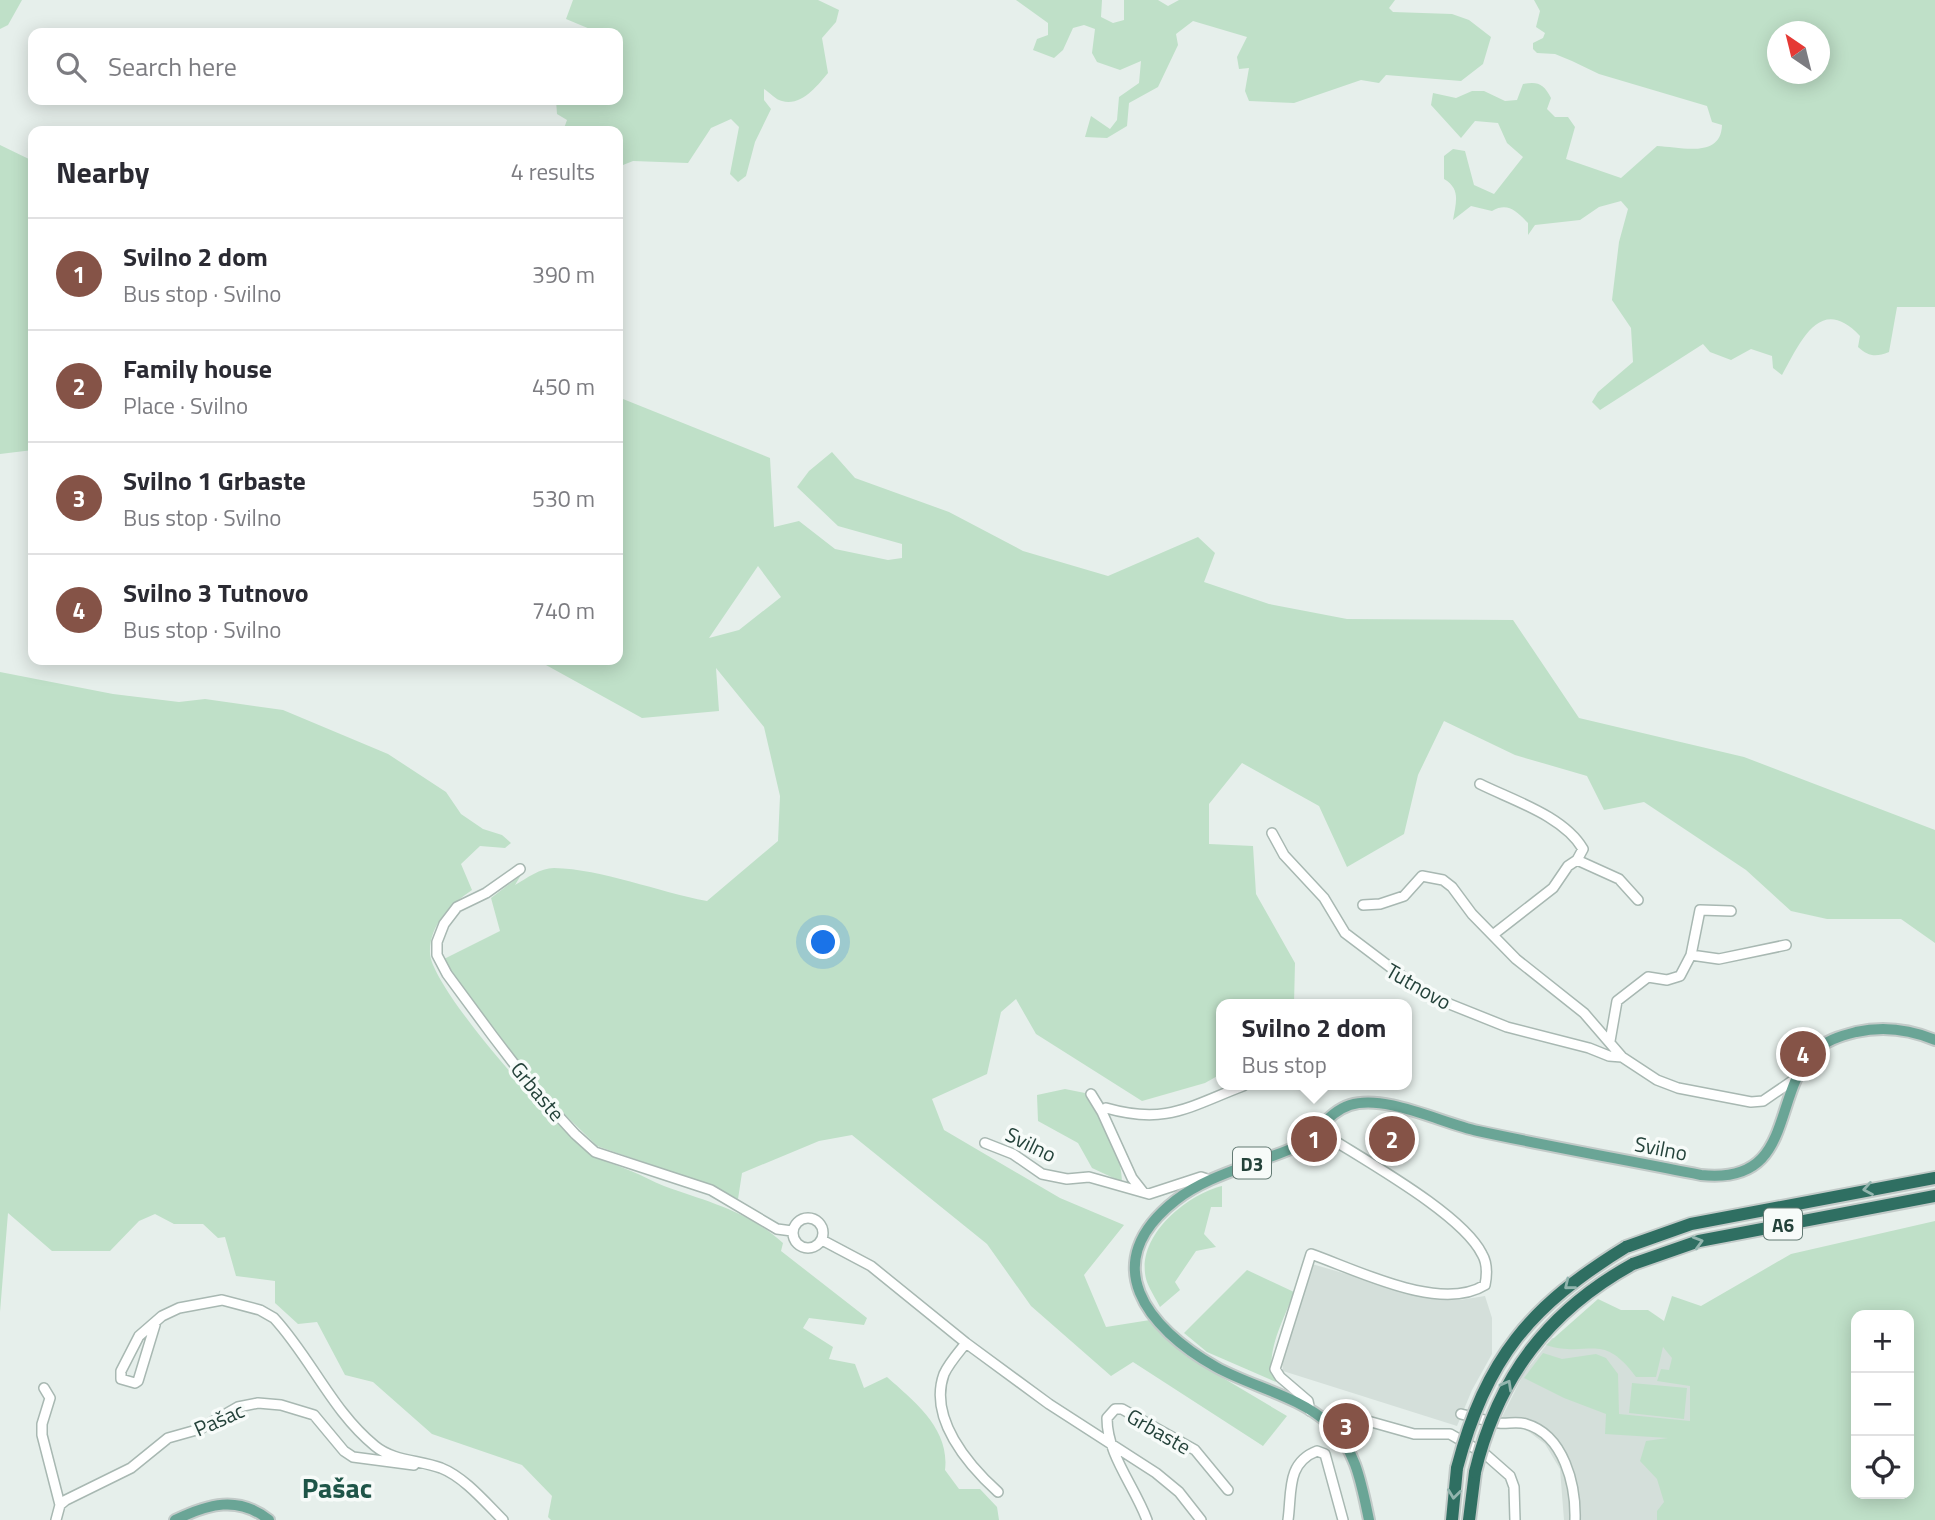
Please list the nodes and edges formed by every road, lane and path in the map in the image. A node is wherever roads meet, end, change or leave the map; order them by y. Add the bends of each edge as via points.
1 (1479, 783) dead end
2 (1272, 833) dead end
3 (1577, 860) junction
4 (520, 869) dead end
5 (1638, 900) dead end
6 (1363, 905) dead end
7 (1731, 911) dead end
8 (1494, 934) junction
9 (1786, 945) dead end
10 (1691, 955) junction
11 (1935, 1040) edge
12 (1610, 1041) junction
13 (1622, 1057) junction
14 (1798, 1077) junction
15 (1232, 1090) edge
16 (1091, 1094) dead end
17 (1102, 1112) junction
18 (1316, 1129) junction
19 (985, 1143) dead end
20 (1935, 1178) edge
21 (1210, 1180) junction
22 (1143, 1192) junction
23 (1935, 1196) edge
24 (792, 1231) junction
25 (822, 1240) junction
26 (155, 1325) junction
27 (967, 1343) junction
28 (44, 1388) dead end
29 (1310, 1411) junction
30 (1461, 1414) dead end
31 (1329, 1423) junction
32 (1112, 1446) junction
33 (420, 1464) junction
34 (1228, 1490) dead end
35 (998, 1492) dead end
36 (60, 1505) junction
37 (56, 1520) edge
38 (175, 1520) edge
39 (269, 1520) edge
40 (503, 1520) edge
41 (1147, 1520) edge
42 (1201, 1520) edge
43 (1288, 1520) edge
44 (1343, 1520) edge
45 (1369, 1520) edge
46 (1452, 1520) edge
47 (1469, 1520) edge
48 (1516, 1520) edge
49 (1575, 1520) edge

1 - 3 street via 1566,830 1583,849
2 - 13 street, Tutnovo via 1283,855 1324,898 1345,933 1427,995 1507,1027
3 - 5 street via 1619,879
3 - 8 street via 1542,898
4 - 24 street, Grbaste via 457,907 438,942 437,955 447,974 492,1035 531,1086 595,1152 711,1190 776,1229
6 - 8 street, Tutnovo via 1405,896 1422,876 1430,877 1452,887
7 - 10 street via 1700,910
8 - 12 street, Tutnovo
9 - 10 street via 1719,958
10 - 12 street via 1674,980 1648,977 1620,997
11 - 14 main road, Svilno / D3 via 1895,1029 1845,1035 1818,1048
12 - 13 street, Tutnovo
13 - 14 street, Tutnovo via 1668,1085 1744,1101 1763,1101
14 - 18 main road, Svilno / D3 via 1764,1154 1731,1176 1701,1175 1474,1130 1375,1102 1340,1110
15 - 17 street via 1164,1115 1133,1116 1106,1108
16 - 17 street
17 - 22 street
18 - 21 main road, Svilno / D3 via 1291,1149
18 - 29 street, Svilno via 1455,1221 1482,1254 1487,1276 1485,1285 1477,1290 1434,1296 1311,1254 1275,1369 1308,1401
19 - 22 street, Svilno via 1013,1154 1042,1174 1089,1177
20 -> 46 highway, A6, bridge via 1691,1224 1626,1247 1575,1280 1521,1330 1480,1395 1457,1468
21 - 22 street, Svilno via 1201,1177
21 - 29 main road, Svilno / D3 via 1176,1199 1147,1231 1134,1267 1138,1292 1191,1351
47 -> 23 highway, A6, bridge via 1475,1472 1494,1408 1536,1340 1572,1304 1633,1264 1699,1241
24 - 25 street, Grbaste via 797,1245 806,1249
24 - 25 street, Grbaste via 797,1222 812,1218 823,1229
25 - 27 street, Grbaste via 871,1266
26 - 26 street, Pašac via 138,1381 121,1379 136,1340
26 - 33 street, Pašac via 179,1308 208,1301 260,1310 285,1330 356,1429 377,1448
27 - 32 street, Grbaste
27 - 35 street via 945,1373 942,1412 965,1457
28 - 36 street via 50,1398 42,1435
29 - 31 main road, Svilno / D3
30 - 49 street via 1496,1423 1524,1423 1551,1439 1576,1497
31 - 45 main road, Svilno / D3 via 1352,1457
31 - 48 street via 1350,1416 1414,1434 1450,1434 1485,1454 1510,1476
32 - 34 street, Grbaste via 1107,1418 1110,1412 1122,1409 1195,1450
32 - 41 street, Grbaste
32 - 42 street, Grbaste via 1179,1492
33 - 36 street, Pašac via 353,1457 314,1415 258,1403 238,1407 200,1429 168,1438 131,1468
33 - 40 street, Pašac via 458,1477
36 - 37 street
38 - 39 main road via 207,1505 232,1504
43 - 44 street via 1294,1472 1305,1455 1318,1451 1331,1466

